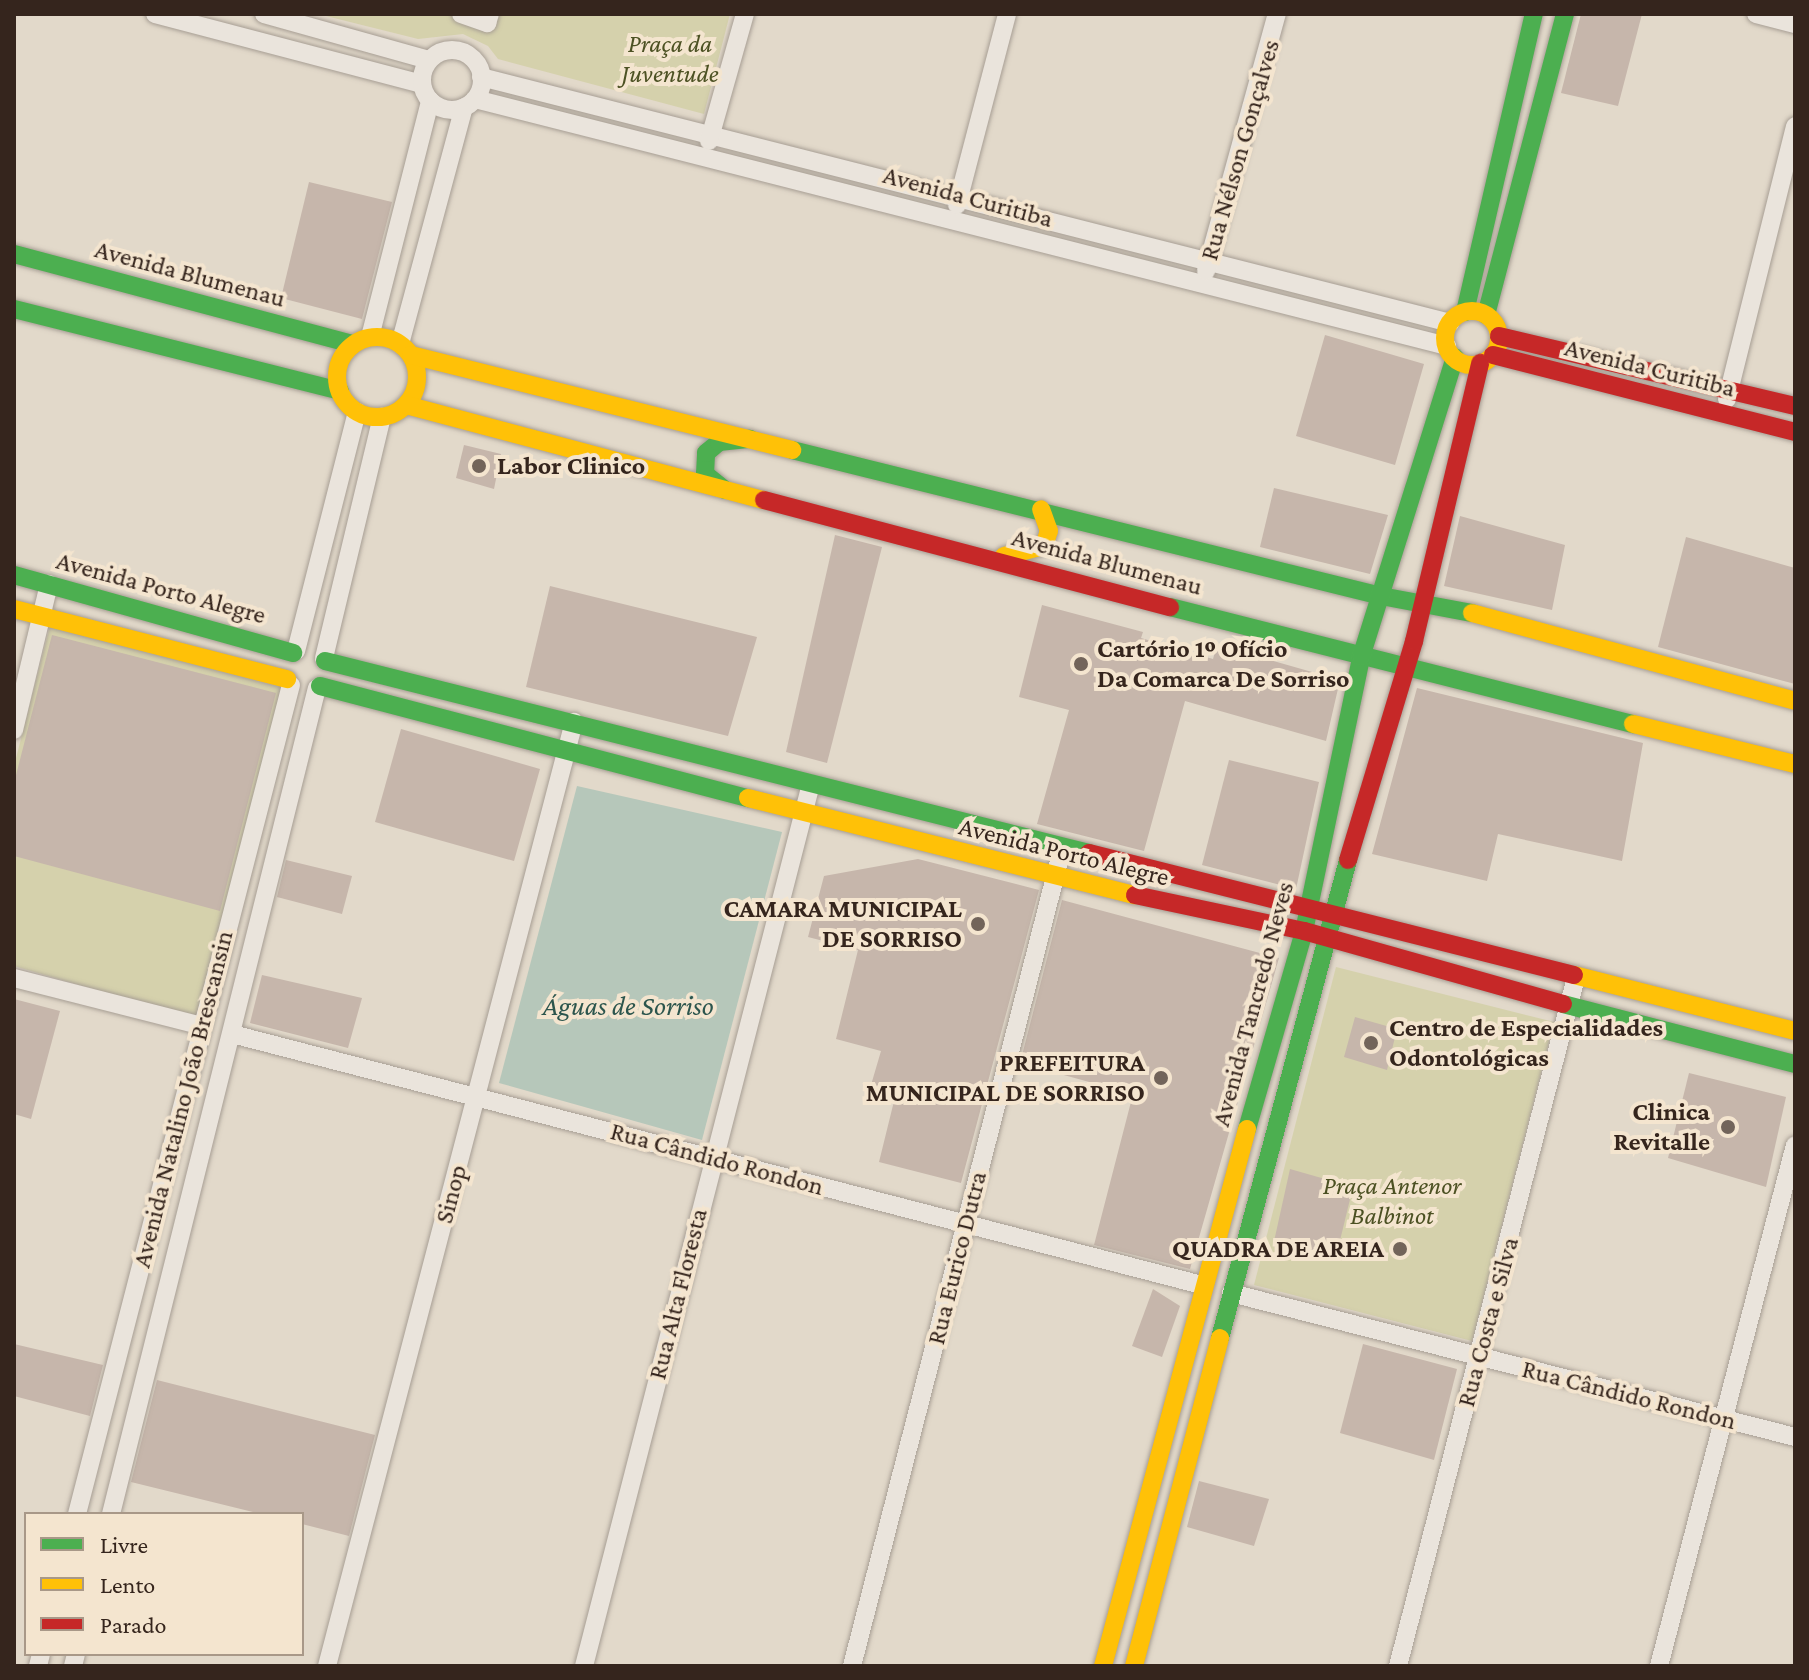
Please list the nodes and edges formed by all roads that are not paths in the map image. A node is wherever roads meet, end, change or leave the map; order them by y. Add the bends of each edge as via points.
1 (155, 14) edge
2 (264, 14) edge
3 (461, 14) edge
4 (490, 14) edge
5 (745, 14) edge
6 (1007, 14) edge
7 (1277, 14) edge
8 (1534, 14) edge
9 (1565, 14) edge
10 (1756, 14) edge
11 (202, 20) edge
12 (1795, 24) edge
13 (429, 60) junction
14 (481, 77) junction
15 (422, 84) junction
16 (430, 101) junction
17 (470, 103) junction
18 (1795, 126) edge
19 (712, 131) junction
20 (706, 156) junction
21 (959, 195) junction
22 (953, 219) junction
23 (14, 254) edge
24 (1209, 262) junction
25 (1202, 286) junction
26 (14, 309) edge
27 (1486, 315) junction
28 (1457, 318) junction
29 (1499, 336) junction
30 (362, 341) junction
31 (405, 349) junction
32 (1451, 352) junction
33 (1486, 359) junction
34 (1730, 389) junction
35 (340, 391) junction
36 (406, 405) junction
37 (1795, 406) edge
38 (357, 412) junction
39 (1724, 413) junction
40 (382, 417) junction
41 (1795, 432) edge
42 (765, 438) junction
43 (725, 490) junction
44 (1041, 509) junction
45 (984, 556) junction
46 (14, 575) edge
47 (49, 584) junction
48 (1381, 596) junction
49 (1423, 599) junction
50 (14, 609) edge
51 (42, 616) junction
52 (295, 652) junction
53 (1361, 657) junction
54 (324, 660) junction
55 (1402, 668) junction
56 (289, 682) junction
57 (319, 687) junction
58 (1795, 701) edge
59 (574, 722) junction
60 (14, 730) edge
61 (567, 745) junction
62 (1795, 764) edge
63 (811, 784) junction
64 (803, 815) junction
65 (1062, 850) junction
66 (1055, 878) junction
67 (1184, 878) junction
68 (1178, 906) junction
69 (1306, 922) junction
70 (1328, 928) junction
71 (1576, 977) junction
72 (14, 978) edge
73 (1570, 1008) junction
74 (202, 1026) junction
75 (1795, 1031) edge
76 (232, 1034) junction
77 (1795, 1064) edge
78 (184, 1095) junction
79 (476, 1097) junction
80 (214, 1103) junction
81 (1795, 1145) edge
82 (712, 1158) junction
83 (966, 1224) junction
84 (1202, 1285) junction
85 (1231, 1293) junction
86 (1480, 1357) junction
87 (1724, 1420) junction
88 (1795, 1437) edge
89 (78, 1512) edge
90 (112, 1512) edge
91 (327, 1666) edge
92 (584, 1666) edge
93 (852, 1666) edge
94 (1103, 1666) edge
95 (1134, 1666) edge
96 (1398, 1666) edge
97 (1659, 1666) edge

1 - 11 street
2 - 13 street
3 - 4 street via 487,23
5 - 19 street
6 - 21 street
7 - 24 street, Rua Nélson Gonçalves
8 - 28 street
9 - 27 street
10 - 12 street
11 - 15 street
13 - 14 street via 457,50 475,61
13 - 15 street
14 - 17 street
14 - 19 street, Avenida Curitiba
15 - 16 street
16 - 17 street via 442,109
16 - 30 street
17 - 20 street, Avenida Curitiba
17 - 31 street
18 - 34 street
19 - 20 street
19 - 21 street, Avenida Curitiba
20 - 22 street, Avenida Curitiba
21 - 22 street
21 - 24 street, Avenida Curitiba
22 - 25 street, Avenida Curitiba
23 - 30 street, Avenida Blumenau
24 - 25 street, Rua Nélson Gonçalves
24 - 28 street, Avenida Curitiba
25 - 32 street, Avenida Curitiba
26 - 35 street
27 - 28 street
27 - 29 street
28 - 32 street, Avenida Tancredo Neves
29 - 33 street, Avenida Tancredo Neves
29 - 34 street, Avenida Curitiba
30 - 31 street
30 - 35 street via 339,364
31 - 36 street via 417,381
31 - 42 street, Avenida Blumenau
32 - 33 street, Avenida Curitiba
32 - 48 street, Avenida Tancredo Neves
33 - 39 street, Avenida Curitiba
33 - 49 street, Avenida Tancredo Neves
34 - 37 street, Avenida Curitiba
34 - 39 street
35 - 38 street
36 - 40 street
36 - 43 street, Avenida Blumenau
38 - 40 street
38 - 52 street
39 - 41 street, Avenida Curitiba
40 - 54 street
42 - 43 street via 719,442 706,453 705,474
42 - 44 street, Avenida Blumenau
43 - 45 street, Avenida Blumenau
44 - 45 street via 1049,531 1039,551
44 - 48 street, Avenida Blumenau
45 - 53 street, Avenida Blumenau
46 - 47 street, Avenida Porto Alegre
47 - 51 street
47 - 52 street, Avenida Porto Alegre
48 - 49 street, Avenida Blumenau
48 - 53 street, Avenida Tancredo Neves
49 - 55 street, Avenida Tancredo Neves
49 - 58 street, Avenida Blumenau
50 - 51 street
51 - 56 street
51 - 60 street
52 - 54 street, Avenida Porto Alegre via 314,650
52 - 56 street
53 - 55 street, Avenida Blumenau
53 - 69 street, Avenida Tancredo Neves
54 - 57 street
54 - 59 street, Avenida Porto Alegre
55 - 62 street, Avenida Blumenau
55 - 70 street, Avenida Tancredo Neves
56 - 57 street, Avenida Porto Alegre
56 - 74 street, Avenida Natalino João Brescansin
57 - 61 street, Avenida Porto Alegre
57 - 76 street, Avenida Natalino João Brescansin
59 - 61 street, Sinop
59 - 63 street, Avenida Porto Alegre
61 - 64 street, Avenida Porto Alegre
61 - 79 street, Sinop
63 - 64 street, Rua Alta Floresta
63 - 65 street, Avenida Porto Alegre
64 - 66 street, Avenida Porto Alegre
64 - 82 street, Rua Alta Floresta
65 - 66 street, Rua Eurico Dutra
65 - 67 street, Avenida Porto Alegre
66 - 68 street, Avenida Porto Alegre
66 - 83 street, Rua Eurico Dutra
67 - 68 street
67 - 69 street, Avenida Porto Alegre
68 - 69 street, Avenida Porto Alegre
69 - 70 street, Avenida Porto Alegre via 1312,938
69 - 70 street, Avenida Porto Alegre via 1321,910
69 - 84 street, Avenida Tancredo Neves
70 - 71 street, Avenida Porto Alegre
70 - 73 street, Avenida Porto Alegre
70 - 85 street, Avenida Tancredo Neves
71 - 73 street, Rua Costa e Silva
71 - 75 street, Avenida Porto Alegre
72 - 74 street
73 - 77 street, Avenida Porto Alegre
73 - 86 street, Rua Costa e Silva
74 - 78 street, Avenida Natalino João Brescansin
76 - 79 street, Rua Cândido Rondon
76 - 80 street, Avenida Natalino João Brescansin
78 - 80 street
78 - 89 street, Avenida Natalino João Brescansin
79 - 82 street, Rua Cândido Rondon
79 - 91 street, Sinop
80 - 90 street, Avenida Natalino João Brescansin
81 - 87 street
82 - 83 street, Rua Cândido Rondon
82 - 92 street, Rua Alta Floresta
83 - 84 street, Rua Cândido Rondon
83 - 93 street, Rua Eurico Dutra
84 - 94 street, Avenida Tancredo Neves
85 - 86 street, Rua Cândido Rondon
85 - 95 street, Avenida Tancredo Neves
86 - 87 street, Rua Cândido Rondon
86 - 96 street, Rua Costa e Silva
87 - 88 street, Rua Cândido Rondon
87 - 97 street

